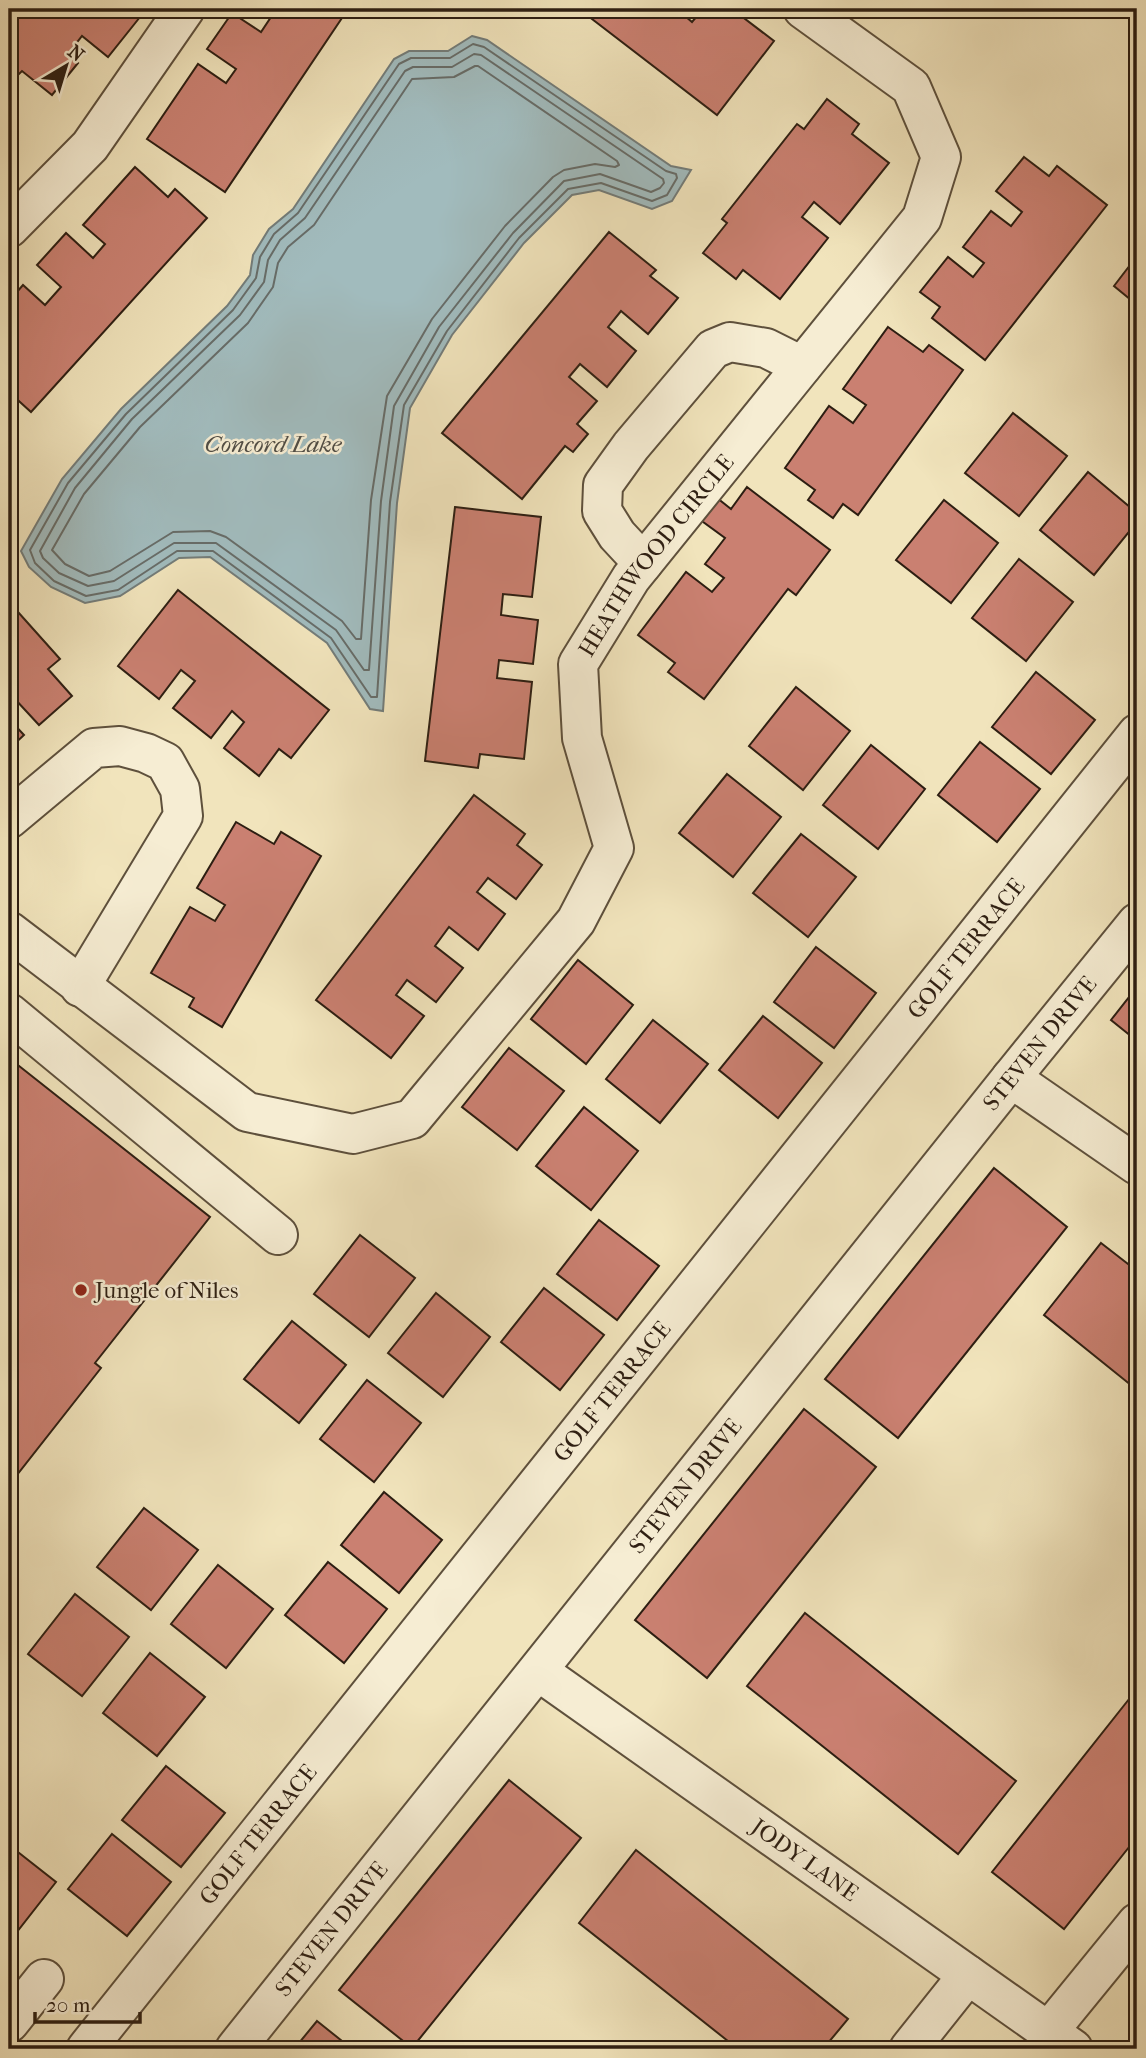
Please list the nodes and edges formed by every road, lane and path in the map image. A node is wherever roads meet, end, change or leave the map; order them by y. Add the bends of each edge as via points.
1 (803, 9) edge
2 (177, 11) edge
3 (9, 228) edge
4 (802, 366) junction
5 (643, 563) junction
6 (1137, 734) edge
7 (9, 819) edge
8 (1137, 923) edge
9 (9, 931) edge
10 (80, 987) junction
11 (9, 1013) edge
12 (1011, 1078) junction
13 (1137, 1165) edge
14 (278, 1235) dead end
15 (538, 1671) junction
16 (1137, 1923) edge
17 (968, 1975) junction
18 (44, 1979) dead end
19 (9, 2023) edge
20 (1061, 2041) edge
21 (86, 2049) edge
22 (235, 2049) edge
23 (909, 2049) edge

1 - 4 street, HEATHWOOD CIRCLE via 911,87 941,157 922,218
2 - 3 street via 89,146
4 - 5 street, HEATHWOOD CIRCLE
4 - 5 street via 766,348 730,342 713,349 631,446 603,485 602,511
5 - 10 street, HEATHWOOD CIRCLE via 578,664 582,738 614,848 576,922 412,1119 353,1134 247,1112
6 - 21 street, GOLF TERRACE
7 - 10 street via 94,748 120,746 165,762 180,789 183,816
8 - 12 street, STEVEN DRIVE
9 - 10 street, HEATHWOOD CIRCLE
11 - 14 street
12 - 13 street
12 - 15 street, STEVEN DRIVE
15 - 17 street, JODY LANE
15 - 22 street, STEVEN DRIVE
16 - 20 street
17 - 20 street, JODY LANE
17 - 23 street
18 - 19 street

